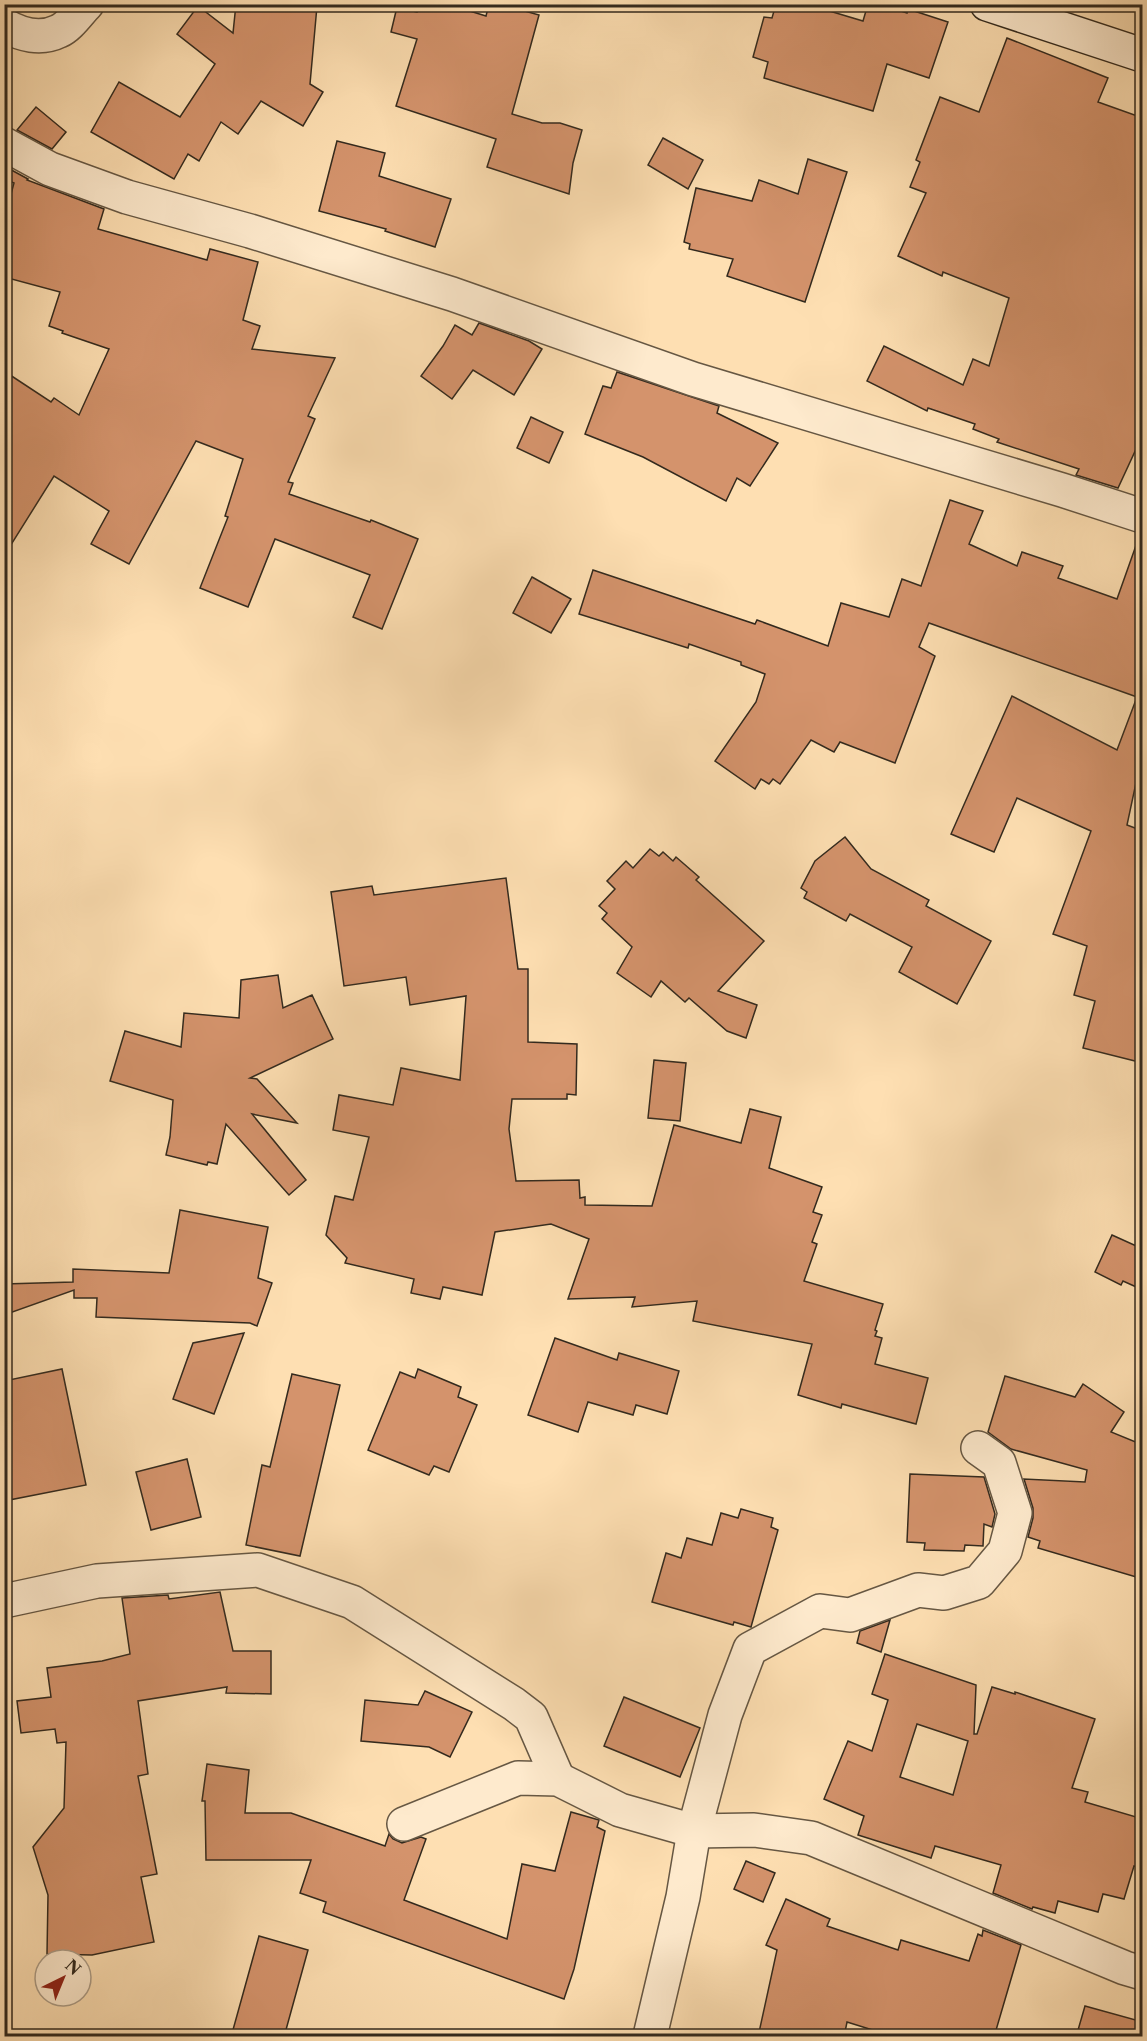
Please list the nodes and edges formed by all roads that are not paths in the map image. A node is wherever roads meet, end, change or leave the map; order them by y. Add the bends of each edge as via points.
1 (87, 4) edge
2 (987, 4) edge
3 (4, 26) edge
4 (1143, 55) edge
5 (4, 144) edge
6 (1143, 516) edge
7 (978, 1448) dead end
8 (4, 1600) edge
9 (558, 1779) junction
10 (404, 1824) dead end
11 (694, 1831) junction
12 (1143, 1973) edge
13 (650, 2037) edge

1 - 3 street via 61,31 40,36
2 - 4 street
5 - 6 street via 50,169 127,197 452,294 693,379
7 - 11 street via 999,1463 1015,1513 1005,1551 979,1582 944,1593 918,1590 850,1615 820,1611 750,1649 724,1715
8 - 9 street via 97,1581 258,1570 352,1602 514,1704 531,1717
9 - 10 street via 518,1778
9 - 11 street via 620,1810
11 - 12 street via 754,1830 811,1838
11 - 13 street via 683,1897

